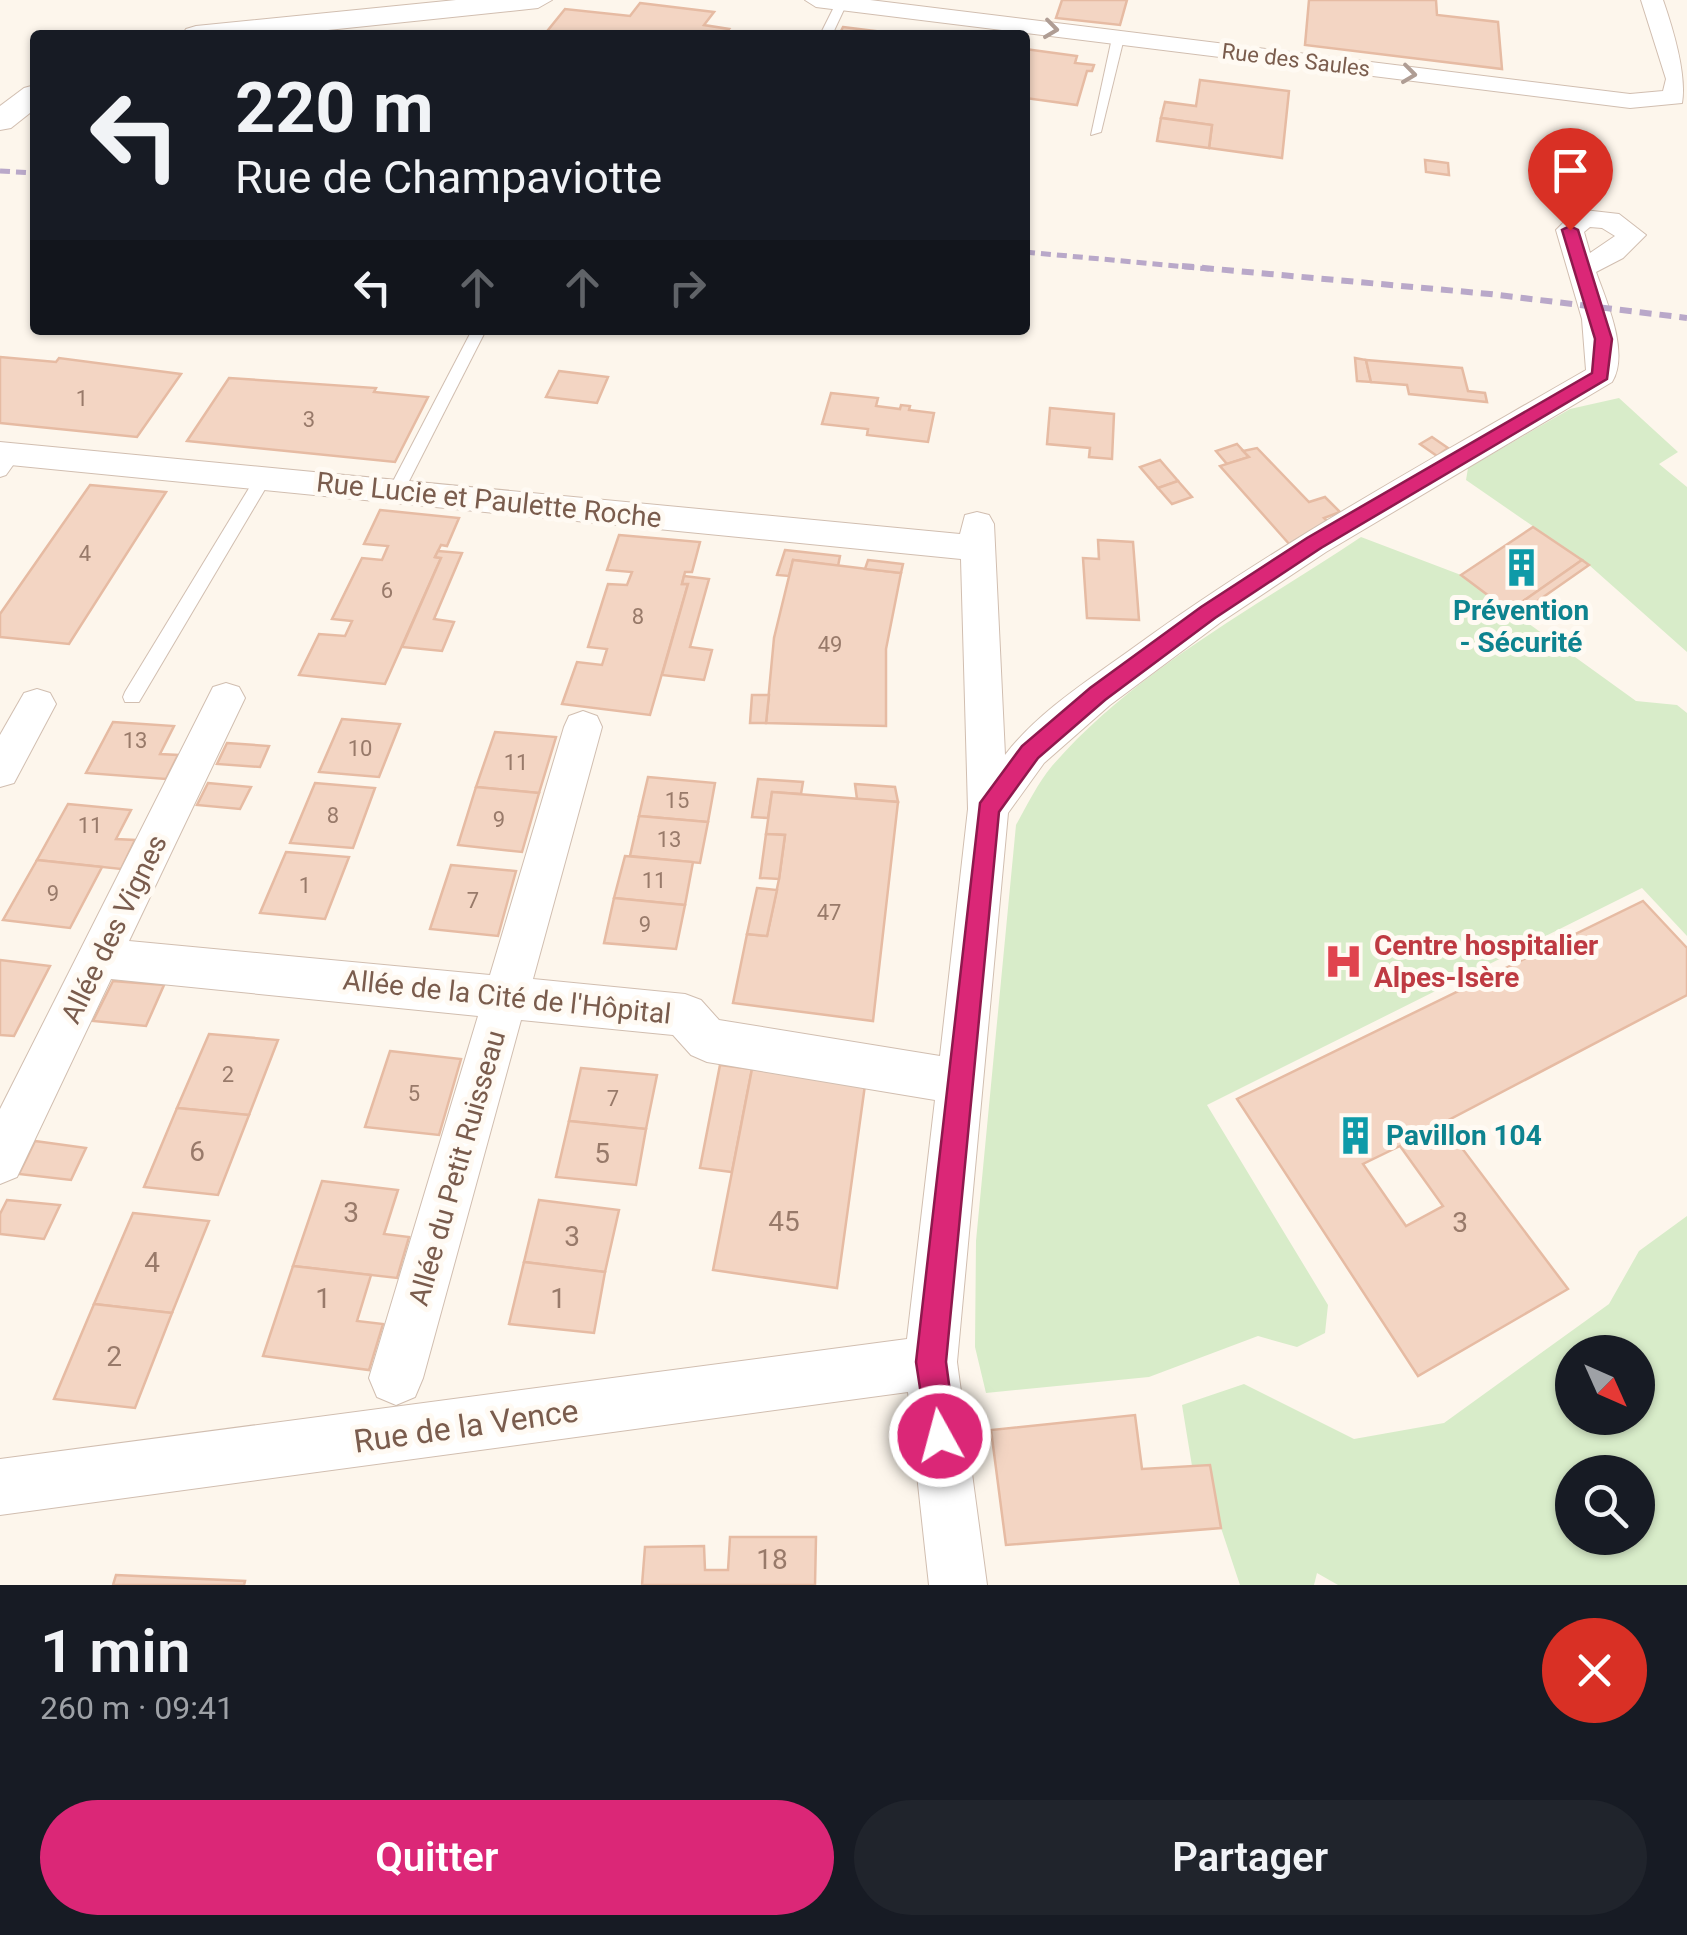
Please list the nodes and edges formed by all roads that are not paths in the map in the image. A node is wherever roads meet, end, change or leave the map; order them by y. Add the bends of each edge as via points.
1 (496, 0) edge
2 (538, 0) edge
3 (816, 0) edge
4 (1652, 0) edge
5 (841, 3) junction
6 (467, 8) junction
7 (246, 30) edge
8 (828, 30) edge
9 (1118, 38) junction
10 (30, 98) edge
11 (0, 120) edge
12 (1095, 132) dead end
13 (1581, 268) dead end
14 (476, 335) edge
15 (4, 459) edge
16 (262, 480) junction
17 (397, 489) junction
18 (132, 697) dead end
19 (226, 698) dead end
20 (37, 704) dead end
21 (582, 727) dead end
22 (0, 772) edge
23 (988, 810) junction
24 (100, 958) junction
25 (506, 995) junction
26 (960, 1082) junction
27 (0, 1160) edge
28 (931, 1362) junction
29 (396, 1378) dead end
30 (0, 1487) edge
31 (958, 1585) edge

1 - 6 street
2 - 6 street
3 - 5 street, Rue des Saules
9 -> 4 street, Rue des Saules via 1630,101 1673,98 1678,79
5 - 8 lane
5 -> 9 street, Rue des Saules
6 - 7 street
9 - 12 lane
10 - 11 street
13 - 23 street via 1604,339 1601,375 1208,612 1030,752
14 - 17 lane
15 - 16 street, Rue Lucie et Paulette Roche
16 - 17 street, Rue Lucie et Paulette Roche
16 - 18 lane
17 - 23 street, Rue Lucie et Paulette Roche via 977,535
19 - 24 street, Allée des Vignes
20 - 22 street
21 - 25 street, Allée du Petit Ruisseau
23 - 26 street
24 - 25 street, Allée de la Cité de l'Hôpital
24 - 27 street, Allée des Vignes
25 - 26 street, Allée de la Cité de l'Hôpital via 685,1014 708,1040
25 - 29 street, Allée du Petit Ruisseau
26 - 28 street
28 - 30 street, Rue de la Vence
28 - 31 street

